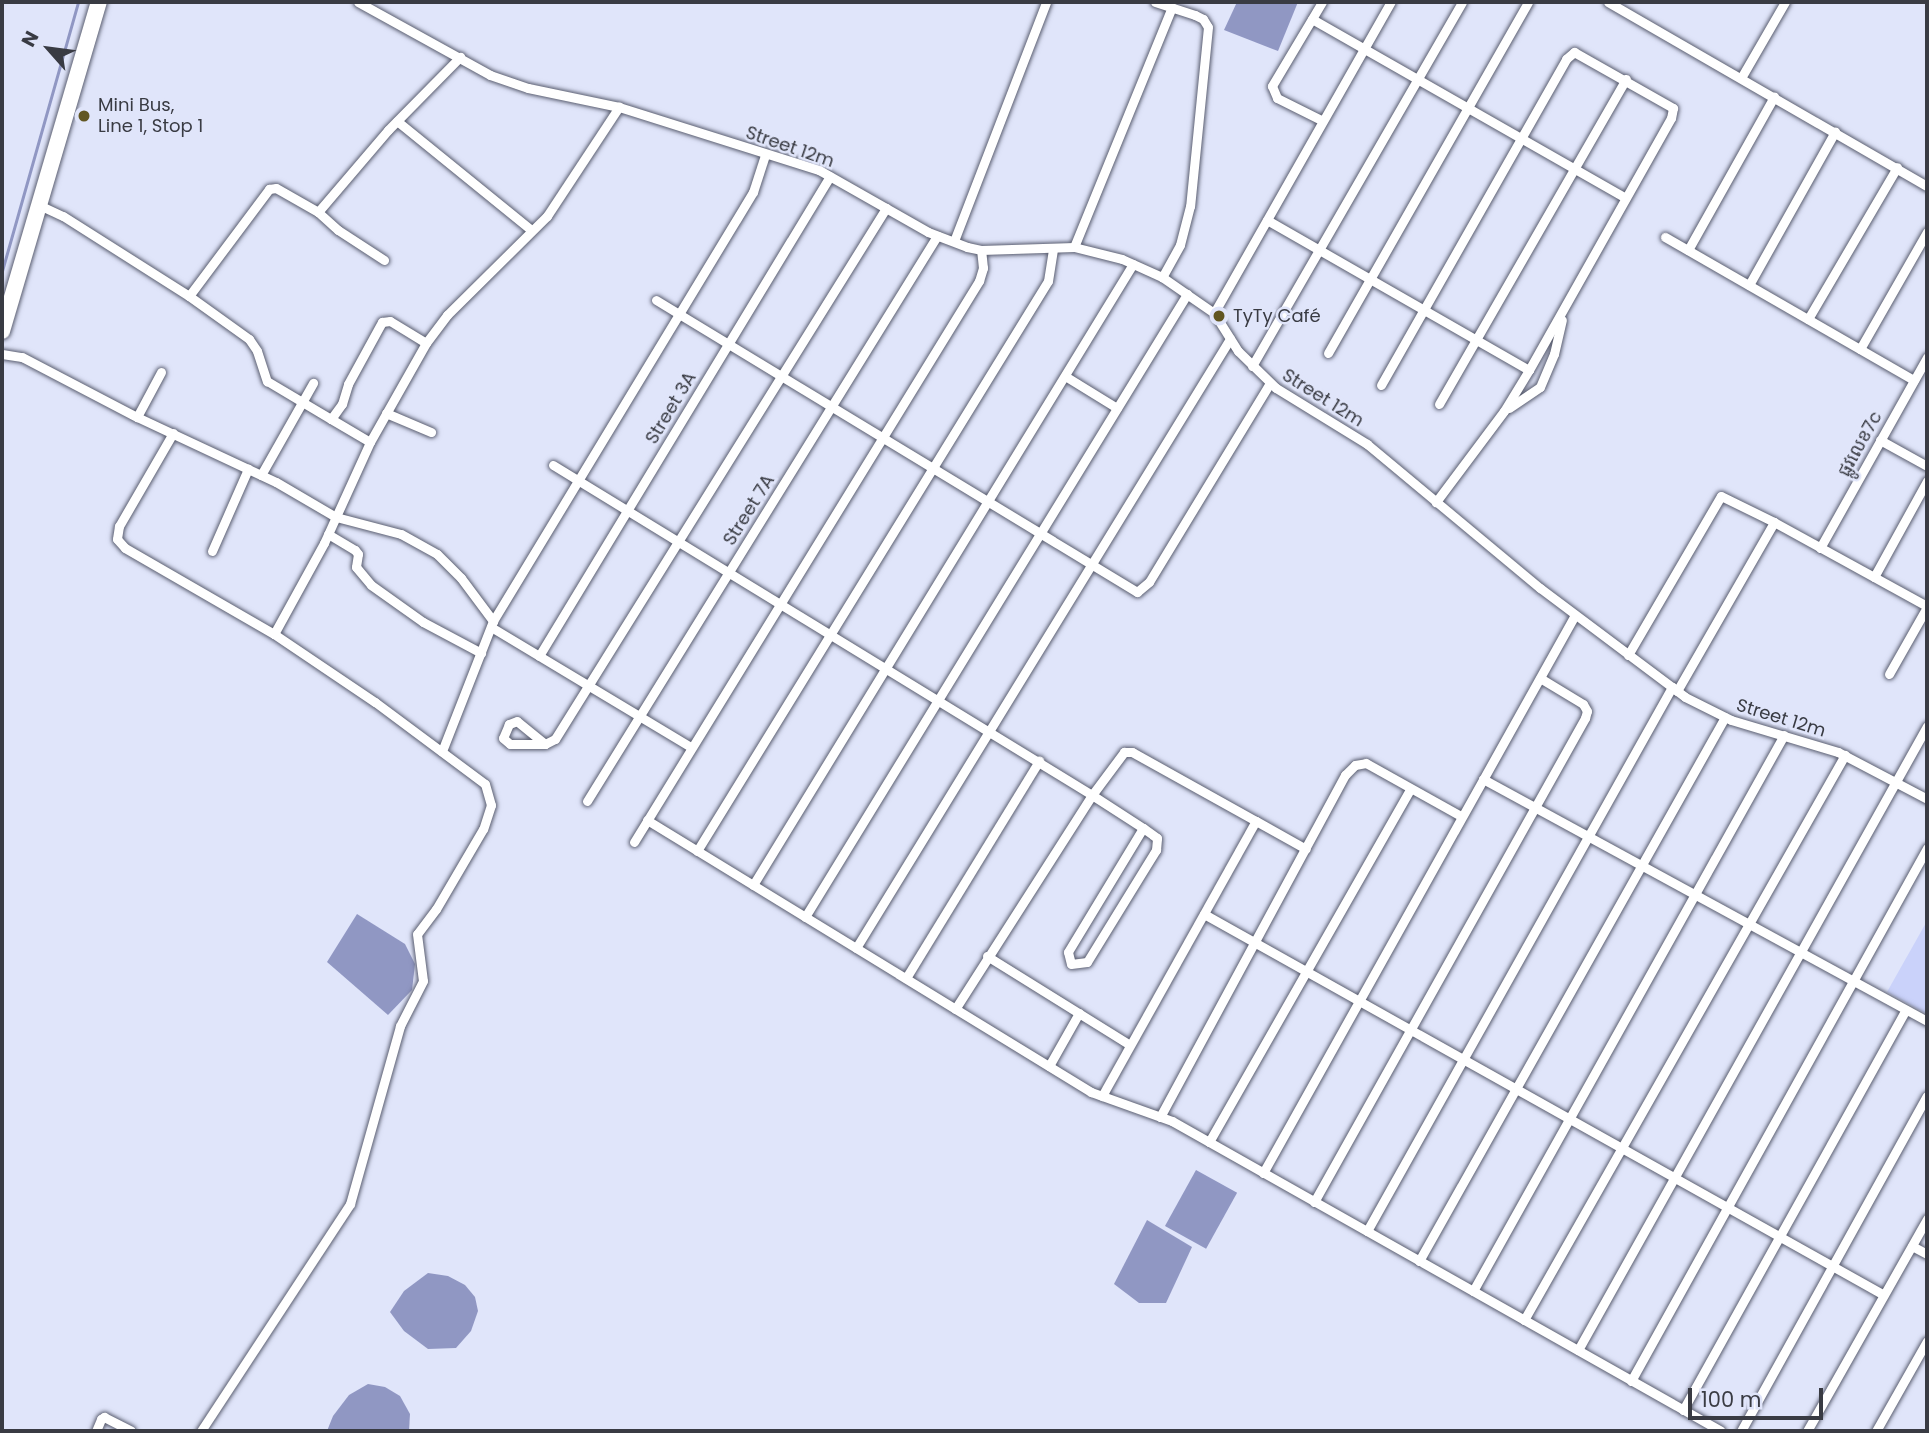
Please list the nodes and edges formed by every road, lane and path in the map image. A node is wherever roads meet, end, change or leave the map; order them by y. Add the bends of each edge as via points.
1 (99, 2) edge
2 (358, 2) edge
3 (1046, 2) edge
4 (1155, 2) edge
5 (1322, 2) edge
6 (1391, 2) edge
7 (1462, 2) edge
8 (1528, 2) edge
9 (1608, 2) edge
10 (1784, 2) edge
11 (1172, 7) junction
12 (1312, 19) junction
13 (1364, 49) junction
14 (460, 57) junction
15 (1741, 78) junction
16 (1418, 79) junction
17 (1626, 79) junction
18 (1774, 97) junction
19 (619, 107) junction
20 (1468, 108) junction
21 (397, 121) junction
22 (1323, 121) junction
23 (1835, 132) junction
24 (1522, 139) junction
25 (765, 155) junction
26 (1897, 167) junction
27 (1574, 168) junction
28 (830, 176) junction
29 (1927, 186) edge
30 (1626, 198) junction
31 (44, 206) junction
32 (886, 208) junction
33 (318, 212) junction
34 (1267, 220) junction
35 (531, 230) junction
36 (1927, 232) edge
37 (937, 236) junction
38 (1665, 237) dead end
39 (954, 242) junction
40 (1074, 247) junction
41 (1053, 248) junction
42 (981, 250) junction
43 (1320, 250) junction
44 (1688, 250) junction
45 (384, 260) dead end
46 (1133, 264) junction
47 (1162, 277) junction
48 (1370, 278) junction
49 (1749, 285) junction
50 (1187, 294) junction
51 (189, 296) junction
52 (656, 300) dead end
53 (1424, 309) junction
54 (1564, 310) junction
55 (1214, 313) junction
56 (680, 314) junction
57 (1808, 320) junction
58 (2, 331) edge
59 (1230, 339) junction
60 (1476, 339) junction
61 (426, 343) junction
62 (729, 344) junction
63 (1860, 349) junction
64 (1328, 353) dead end
65 (2, 354) edge
66 (1927, 357) edge
67 (1252, 366) junction
68 (1530, 370) junction
69 (161, 372) dead end
70 (781, 376) junction
71 (1065, 376) junction
72 (1914, 380) junction
73 (313, 383) dead end
74 (1270, 383) junction
75 (1381, 385) dead end
76 (303, 402) junction
77 (1439, 404) dead end
78 (832, 406) junction
79 (1117, 408) junction
80 (1504, 411) junction
81 (386, 413) junction
82 (137, 417) junction
83 (331, 419) junction
84 (431, 432) dead end
85 (173, 433) junction
86 (883, 437) junction
87 (1880, 440) junction
88 (370, 442) junction
89 (553, 465) dead end
90 (1927, 466) edge
91 (933, 468) junction
92 (248, 469) junction
93 (261, 475) junction
94 (579, 480) junction
95 (1927, 481) edge
96 (988, 501) junction
97 (1436, 502) junction
98 (628, 510) junction
99 (336, 517) junction
100 (1774, 522) junction
101 (1041, 533) junction
102 (328, 534) junction
103 (678, 541) junction
104 (1820, 548) junction
105 (212, 551) dead end
106 (1092, 564) junction
107 (729, 572) junction
108 (1874, 577) junction
109 (780, 603) junction
110 (1927, 607) edge
111 (1575, 615) junction
112 (492, 624) junction
113 (274, 634) junction
114 (831, 634) junction
115 (481, 653) junction
116 (1628, 655) junction
117 (539, 656) junction
118 (886, 668) junction
119 (1889, 674) dead end
120 (1540, 678) junction
121 (589, 685) junction
122 (1674, 689) junction
123 (938, 700) junction
124 (640, 716) junction
125 (1725, 717) junction
126 (1927, 726) edge
127 (989, 731) junction
128 (1784, 735) junction
129 (545, 744) dead end
130 (691, 747) junction
131 (442, 751) junction
132 (1845, 755) junction
133 (1039, 761) junction
134 (1483, 779) junction
135 (1894, 784) junction
136 (1410, 789) junction
137 (1092, 795) junction
138 (1927, 799) edge
139 (587, 801) dead end
140 (1537, 808) junction
141 (1461, 816) junction
142 (647, 820) junction
143 (1256, 821) junction
144 (1143, 828) junction
145 (1588, 836) junction
146 (634, 842) dead end
147 (1927, 848) edge
148 (1306, 849) junction
149 (697, 851) junction
150 (1642, 866) junction
151 (754, 885) junction
152 (1695, 895) junction
153 (1203, 914) junction
154 (805, 917) junction
155 (1749, 924) junction
156 (1255, 943) junction
157 (856, 948) junction
158 (1800, 952) junction
159 (987, 957) junction
160 (1306, 972) junction
161 (906, 978) junction
162 (1853, 981) junction
163 (1359, 1002) junction
164 (955, 1009) junction
165 (1906, 1010) junction
166 (1079, 1013) junction
167 (1927, 1021) edge
168 (1411, 1031) junction
169 (1130, 1045) junction
170 (1463, 1060) junction
171 (1049, 1066) junction
172 (1516, 1090) junction
173 (1102, 1096) junction
174 (1927, 1096) edge
175 (1160, 1117) junction
176 (1569, 1119) junction
177 (1209, 1142) junction
178 (1622, 1149) junction
179 (1263, 1173) junction
180 (1674, 1178) junction
181 (1314, 1202) junction
182 (1728, 1208) junction
183 (1927, 1219) edge
184 (1367, 1231) junction
185 (1779, 1237) junction
186 (1912, 1246) junction
187 (1927, 1254) edge
188 (1419, 1261) junction
189 (1833, 1267) junction
190 (1473, 1291) junction
191 (1884, 1296) junction
192 (1524, 1320) junction
193 (1927, 1340) edge
194 (1578, 1350) junction
195 (1631, 1381) junction
196 (1683, 1410) junction
197 (96, 1431) edge
198 (131, 1431) edge
199 (201, 1431) edge
200 (1721, 1431) edge
201 (1741, 1431) edge
202 (1807, 1431) edge
203 (1877, 1431) edge

1 - 31 highway
2 - 14 street, Street 12m
3 - 39 street
4 - 11 street
5 - 12 street
6 - 13 street
7 - 16 street
8 - 20 street
9 - 15 street
10 - 15 street
11 - 40 street
11 - 47 street via 1203,19 1208,27 1190,206 1180,245
12 - 13 street
12 - 22 street via 1272,92
13 - 16 street
13 - 22 street
14 - 19 street, Street 12m via 490,75 528,88
14 - 21 street
15 - 18 street
16 - 20 street
16 - 43 street
17 - 24 street via 1574,52
17 - 27 street
17 - 30 street via 1673,108
18 - 23 street
18 - 44 street
19 - 25 street, Street 12m
19 - 35 street via 547,216
20 - 24 street
20 - 48 street
21 - 33 street
21 - 35 street
22 - 34 street
23 - 26 street
23 - 49 street
24 - 27 street
24 - 53 street
25 - 28 street, Street 12m
25 - 56 street via 754,192
26 - 29 street
26 - 57 street
27 - 30 street
27 - 60 street
28 - 32 street, Street 12m
28 - 62 street, Street 3A
30 - 54 street
31 - 51 street
31 - 58 highway
32 - 37 street, Street 12m
32 - 70 street
33 - 45 street
33 - 51 street via 270,189
34 - 43 street
34 - 55 street
35 - 61 street via 447,315
36 - 63 street
37 - 39 street, Street 12m
37 - 78 street, Street 7A
38 - 44 street
39 - 42 street, Street 12m
40 - 41 street, Street 12m
40 - 46 street, Street 12m
41 - 42 street, Street 12m
41 - 91 street via 1048,281
42 - 86 street via 979,281
43 - 48 street
43 - 67 street
44 - 49 street
46 - 47 street, Street 12m
46 - 71 street
47 - 50 street, Street 12m
48 - 53 street
48 - 64 street
49 - 57 street
50 - 55 street, Street 12m
50 - 79 street
51 - 76 street via 249,339 267,381
52 - 56 street
53 - 60 street
53 - 75 street
54 - 68 street
54 - 80 street via 1554,354 1540,387
55 - 59 street, Street 12m
56 - 62 street
56 - 94 street
57 - 63 street
59 - 67 street, Street 12m
59 - 106 street
60 - 68 street
60 - 77 street
61 - 81 street
61 - 83 street via 390,321 382,321
62 - 70 street
62 - 98 street, Street 3A
63 - 72 street
65 - 82 street via 22,357
66 - 72 street, ផ្លូវលេខ7c
67 - 74 street, Street 12m
68 - 80 street
69 - 82 street
70 - 78 street
70 - 103 street
71 - 79 street
71 - 96 street
72 - 87 street, ផ្លូវលេខ7c
73 - 76 street
74 - 97 street, Street 12m via 1367,444
74 - 106 street via 1142,590 1127,588
76 - 83 street
76 - 93 street
78 - 86 street
78 - 107 street, Street 7A
79 - 101 street
80 - 97 street
81 - 84 street
81 - 88 street
82 - 85 street
83 - 88 street
85 - 92 street
85 - 113 street via 119,526 117,539 125,548
86 - 91 street
86 - 109 street
87 - 90 street
87 - 104 street, ផ្លូវលេខ7c
88 - 99 street
89 - 94 street
91 - 96 street
91 - 114 street
92 - 93 street
92 - 105 street
93 - 99 street
94 - 98 street
94 - 112 street
95 - 108 street
96 - 101 street
96 - 118 street
97 - 111 street, Street 12m
98 - 103 street
98 - 117 street, Street 3A
99 - 102 street
99 - 112 street via 401,534 437,554 461,578
100 - 104 street
100 - 116 street via 1721,496
100 - 122 street
101 - 106 street
101 - 123 street
102 - 113 street
102 - 115 street via 355,550 356,567 371,585 423,622
103 - 107 street
103 - 121 street
104 - 108 street
106 - 127 street
107 - 109 street
107 - 124 street, Street 7A
108 - 110 street
109 - 114 street
109 - 130 street
110 - 119 street
111 - 116 street, Street 12m
111 - 120 street
112 - 115 street
112 - 117 street
113 - 131 street
114 - 118 street
114 - 149 street
115 - 131 street
116 - 122 street, Street 12m
117 - 121 street
118 - 123 street
118 - 151 street
120 - 134 street
120 - 140 street via 1587,711
121 - 124 street
121 - 129 street via 555,739
122 - 125 street, Street 12m
122 - 145 street
123 - 127 street
123 - 154 street
124 - 130 street
124 - 139 street, Street 7A
125 - 128 street, Street 12m
125 - 150 street
126 - 135 street
127 - 133 street
127 - 157 street
128 - 132 street, Street 12m
128 - 152 street
130 - 142 street
131 - 199 street via 485,783 491,805 483,828 417,934 423,981 400,1026 350,1204
132 - 135 street, Street 12m
132 - 155 street
133 - 137 street
133 - 161 street
134 - 140 street
134 - 141 street
135 - 138 street, Street 12m
135 - 158 street
136 - 141 street
136 - 148 street via 1366,763 1355,765 1345,775
136 - 160 street
137 - 143 street via 1116,760 1124,752 1132,752
137 - 144 street
137 - 159 street
140 - 145 street
140 - 168 street
141 - 163 street
142 - 146 street
142 - 149 street
143 - 148 street
143 - 153 street
144 - 144 street via 1157,838 1147,868 1087,962 1071,964 1068,952
145 - 150 street
145 - 170 street
147 - 162 street
148 - 156 street
149 - 151 street
150 - 152 street
150 - 172 street
151 - 154 street
152 - 155 street
152 - 176 street
153 - 156 street
153 - 169 street
154 - 157 street
155 - 158 street
155 - 178 street
156 - 160 street
156 - 175 street
157 - 161 street
158 - 162 street
158 - 180 street
159 - 164 street
159 - 166 street
160 - 163 street
160 - 177 street
161 - 164 street
162 - 165 street
162 - 182 street
163 - 168 street
163 - 179 street
164 - 171 street
165 - 167 street
165 - 185 street
166 - 169 street
166 - 171 street
168 - 170 street
168 - 181 street
169 - 173 street
170 - 172 street
170 - 184 street
171 - 173 street
172 - 176 street
172 - 188 street
173 - 175 street
174 - 189 street
175 - 177 street
176 - 178 street
176 - 190 street
177 - 179 street
178 - 180 street
178 - 192 street
179 - 181 street
180 - 182 street
180 - 194 street
181 - 184 street
182 - 185 street
182 - 195 street
183 - 186 street
184 - 188 street
185 - 189 street
185 - 196 street
186 - 187 street
186 - 191 street
188 - 190 street
189 - 191 street
189 - 201 street
190 - 192 street
191 - 202 street
192 - 194 street
193 - 203 street
194 - 195 street
195 - 196 street
196 - 200 street
197 - 198 street via 104,1418

